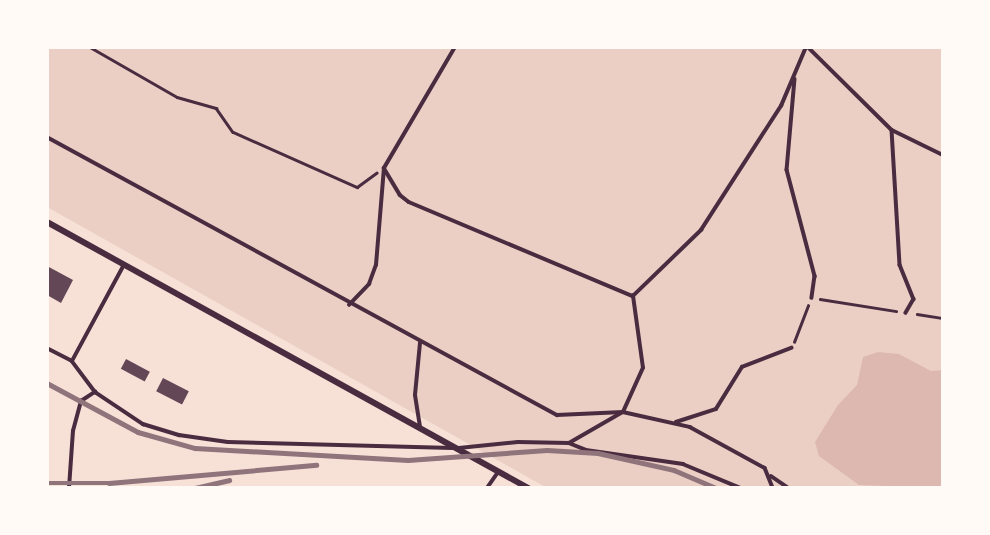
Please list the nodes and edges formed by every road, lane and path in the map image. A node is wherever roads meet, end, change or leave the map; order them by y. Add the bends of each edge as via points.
1 (90, 47) edge
2 (454, 47) edge
3 (807, 47) edge
4 (795, 77) junction
5 (892, 130) junction
6 (47, 137) edge
7 (943, 155) edge
8 (384, 168) junction
9 (47, 222) edge
10 (124, 265) junction
11 (633, 296) junction
12 (812, 298) junction
13 (349, 305) junction
14 (906, 313) junction
15 (943, 318) edge
16 (420, 343) junction
17 (47, 348) edge
18 (791, 348) joint
19 (72, 361) junction
20 (95, 392) junction
21 (623, 412) junction
22 (674, 422) junction
23 (420, 427) junction
24 (569, 443) junction
25 (460, 448) junction
26 (499, 470) junction
27 (771, 476) junction
28 (69, 488) edge
29 (487, 488) edge
30 (528, 488) edge
31 (741, 488) edge
32 (773, 488) edge
33 (789, 488) edge

1 - 8 path via 177,97 216,108 233,132 357,187
2 - 8 lane
3 - 4 lane
3 - 5 lane
4 - 11 lane via 701,230
4 - 12 lane via 787,170 815,276
5 - 7 lane
5 - 14 lane via 900,265 914,299
6 - 13 lane
8 - 11 lane via 409,202
8 - 13 lane via 376,265 369,284
9 - 10 street
10 - 19 lane
10 - 23 street
11 - 21 lane via 643,368
12 - 14 path
12 - 18 path
13 - 16 lane
14 - 15 path
16 - 21 lane via 557,415
16 - 23 lane via 415,395
17 - 19 lane
18 - 22 lane via 742,366 716,409
19 - 20 lane
20 - 25 lane via 143,424 179,435 357,448
20 - 28 lane via 81,401 73,431
21 - 22 lane
21 - 24 lane
22 - 27 lane via 732,448
23 - 25 street
24 - 25 lane
24 - 31 lane via 586,450 683,464
25 - 26 street
26 - 29 lane
26 - 30 street
27 - 32 lane
27 - 33 lane

